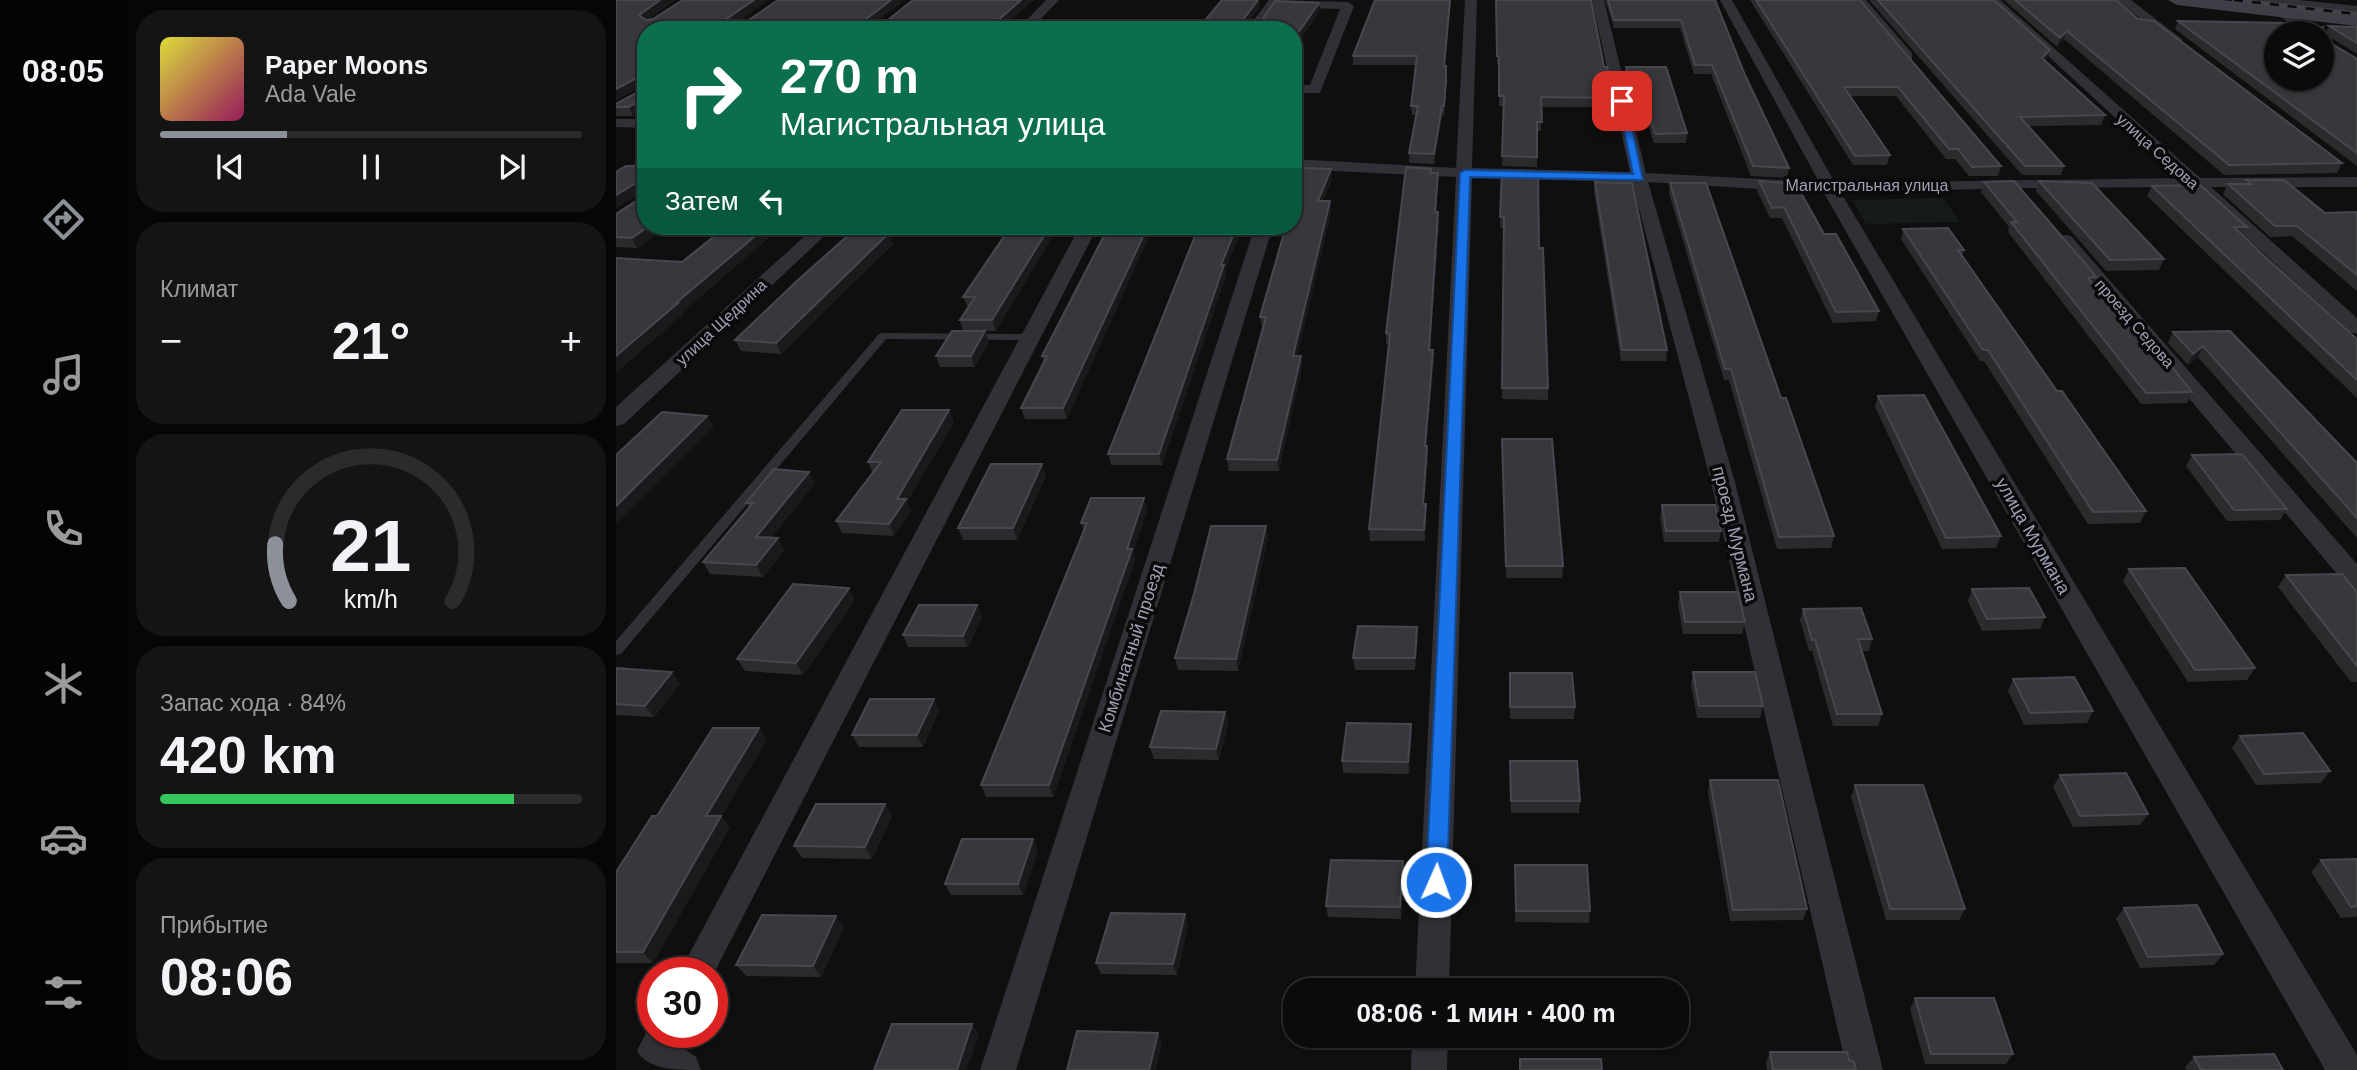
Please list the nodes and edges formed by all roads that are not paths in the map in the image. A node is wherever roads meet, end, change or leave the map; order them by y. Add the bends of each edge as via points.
1 (1053, 0) edge
2 (1471, 0) edge
3 (1598, 0) edge
4 (1726, 0) edge
5 (1860, 0) edge
6 (1993, 0) edge
7 (2177, 0) edge
8 (2265, 0) edge
9 (2121, 1) edge
10 (2326, 3) edge
11 (2357, 10) edge
12 (2282, 12) junction
13 (1032, 21) edge
14 (1259, 21) edge
15 (2295, 21) edge
16 (2357, 21) edge
17 (2191, 51) edge
18 (1921, 71) edge
19 (1302, 89) edge
20 (616, 123) edge
21 (637, 124) edge
22 (1998, 163) edge
23 (1302, 164) edge
24 (1465, 173) junction
25 (2353, 175) edge
26 (1639, 177) junction
27 (2016, 183) junction
28 (2194, 183) junction
29 (1830, 188) junction
30 (2030, 199) edge
31 (2048, 221) edge
32 (816, 235) edge
33 (1084, 235) edge
34 (1261, 235) edge
35 (2357, 328) edge
36 (1030, 337) junction
37 (616, 419) edge
38 (2357, 581) edge
39 (616, 650) edge
40 (704, 957) edge
41 (1432, 978) edge
42 (657, 1048) edge
43 (1430, 1048) edge
44 (682, 1070) edge
45 (998, 1070) edge
46 (1429, 1070) edge
47 (1865, 1070) edge
48 (2345, 1070) edge

1 - 13 street
2 - 24 street
3 - 26 street, проезд Мурмана
4 - 29 street, улица Мурмана
5 - 18 street
6 - 28 street, улица Седова
7 - 12 street
8 - 10 street
9 - 17 street
10 - 11 street
12 - 15 street
12 - 16 street
14 - 19 street via 1272,3 1348,6 1315,90
20 - 21 street
22 - 27 street
23 - 24 street, Магистральная улица
24 - 26 street, Магистральная улица
24 - 41 street
25 - 28 street, Магистральная улица
26 - 29 street, Магистральная улица
26 - 47 street, проезд Мурмана via 1723,482
27 - 28 street, Магистральная улица
27 - 29 street, Магистральная улица
27 - 30 street
28 - 35 street, улица Седова
29 - 48 street, улица Мурмана
31 - 38 street, проезд Седова
32 - 37 street, улица Щедрина
33 - 36 street
34 - 45 street, Комбинатный проезд
36 - 39 lane via 883,336
36 - 40 street
42 - 44 street
43 - 46 street

